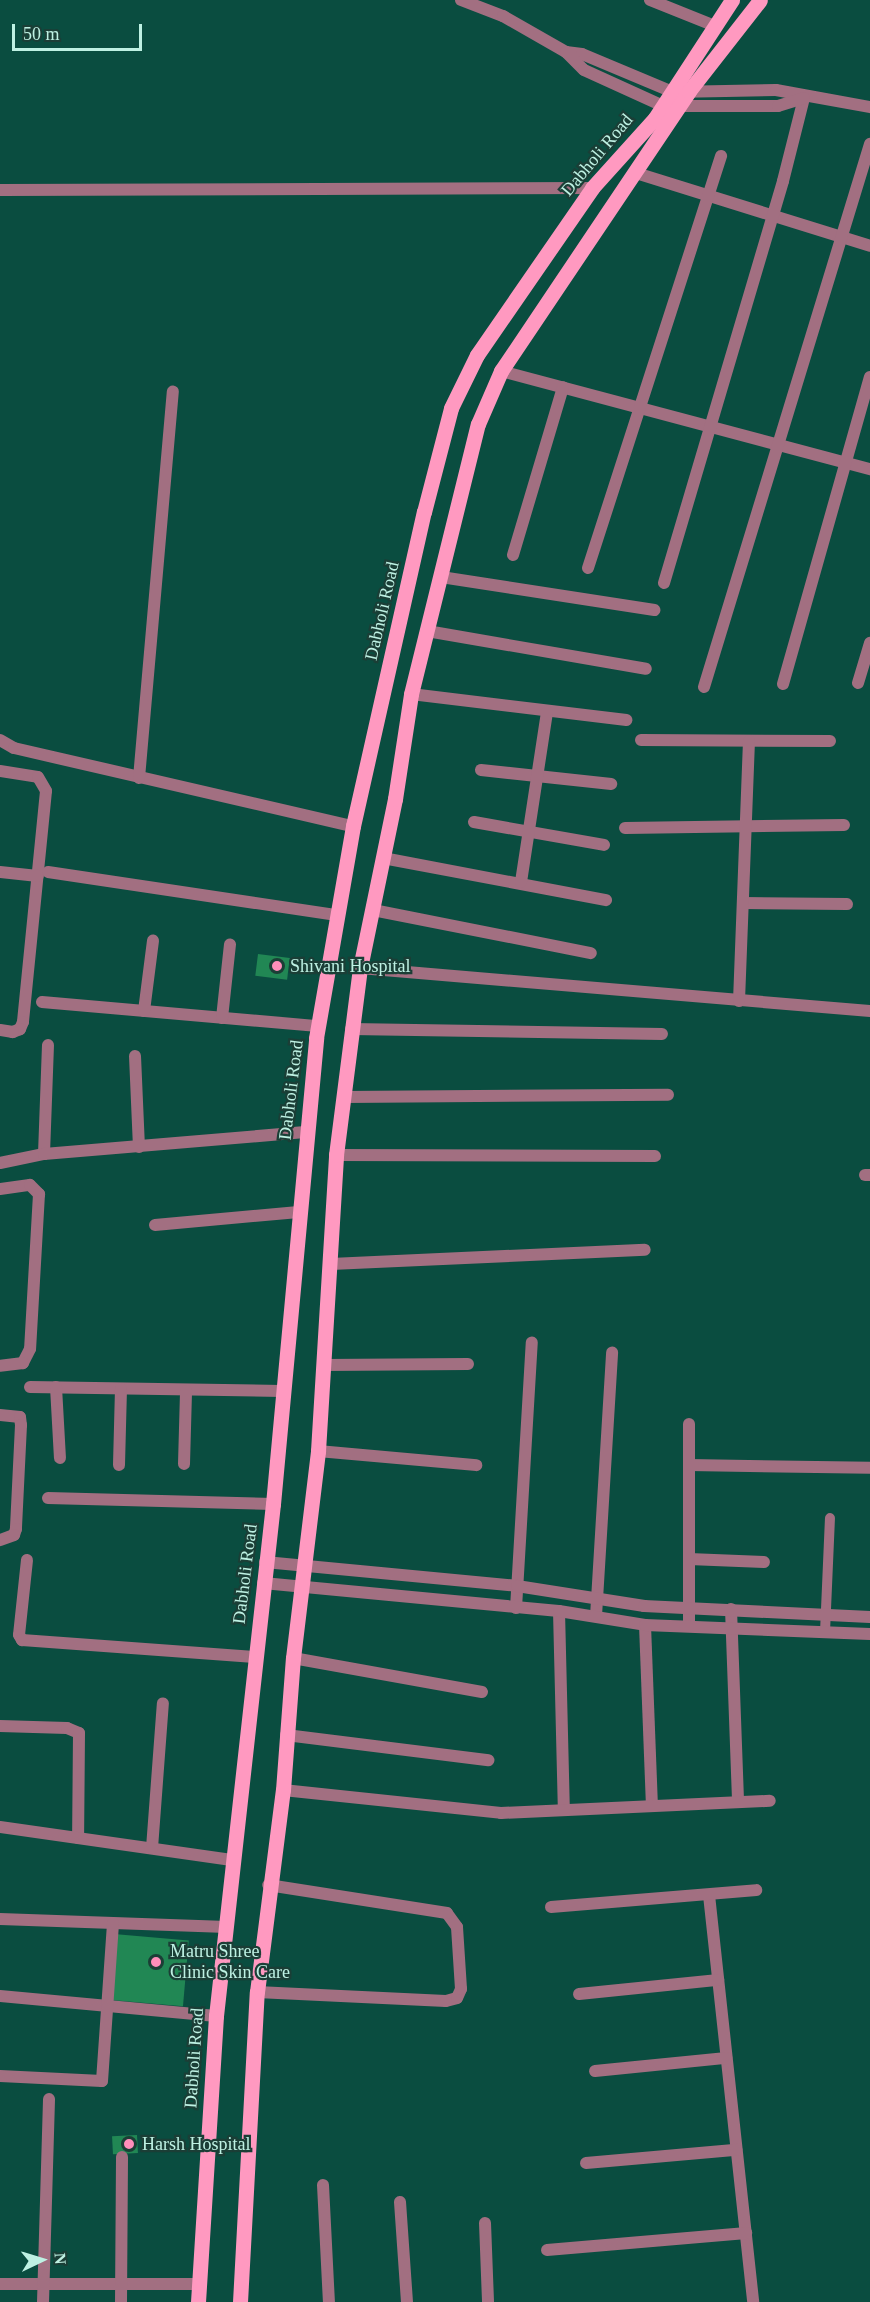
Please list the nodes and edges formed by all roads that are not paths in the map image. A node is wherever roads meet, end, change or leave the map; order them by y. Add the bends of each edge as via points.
1 (461, 0) edge
2 (650, 0) edge
3 (732, 0) edge
4 (760, 0) edge
5 (715, 26) junction
6 (566, 52) junction
7 (689, 91) junction
8 (673, 92) junction
9 (804, 98) junction
10 (671, 107) junction
11 (870, 107) edge
12 (870, 144) edge
13 (721, 156) dead end
14 (636, 173) junction
15 (592, 188) junction
16 (0, 190) edge
17 (707, 196) junction
18 (772, 218) junction
19 (842, 238) junction
20 (870, 246) edge
21 (501, 370) junction
22 (870, 377) edge
23 (563, 387) junction
24 (173, 391) dead end
25 (639, 407) junction
26 (708, 426) junction
27 (778, 444) junction
28 (843, 462) junction
29 (870, 469) edge
30 (513, 555) dead end
31 (588, 568) dead end
32 (441, 577) junction
33 (664, 584) dead end
34 (654, 610) dead end
35 (427, 631) junction
36 (870, 643) edge
37 (646, 669) dead end
38 (858, 683) dead end
39 (783, 684) dead end
40 (704, 687) dead end
41 (411, 694) junction
42 (547, 712) junction
43 (626, 720) dead end
44 (0, 740) edge
45 (641, 740) dead end
46 (749, 741) junction
47 (830, 741) dead end
48 (480, 770) dead end
49 (0, 771) edge
50 (535, 776) junction
51 (139, 778) junction
52 (611, 784) dead end
53 (474, 822) dead end
54 (844, 825) dead end
55 (353, 826) junction
56 (746, 826) junction
57 (625, 828) dead end
58 (527, 832) junction
59 (603, 845) dead end
60 (383, 858) junction
61 (0, 872) edge
62 (43, 874) junction
63 (521, 882) junction
64 (606, 900) dead end
65 (743, 903) junction
66 (848, 904) dead end
67 (373, 910) junction
68 (337, 915) junction
69 (153, 941) dead end
70 (230, 944) dead end
71 (591, 953) dead end
72 (360, 968) junction
73 (739, 1001) junction
74 (42, 1002) dead end
75 (144, 1011) junction
76 (870, 1011) edge
77 (222, 1018) junction
78 (318, 1026) junction
79 (351, 1029) junction
80 (0, 1030) edge
81 (662, 1034) dead end
82 (48, 1045) dead end
83 (135, 1056) dead end
84 (668, 1095) dead end
85 (345, 1097) junction
86 (305, 1132) junction
87 (139, 1147) junction
88 (44, 1154) junction
89 (336, 1155) junction
90 (656, 1156) dead end
91 (0, 1163) edge
92 (0, 1189) edge
93 (298, 1212) junction
94 (155, 1225) dead end
95 (645, 1250) dead end
96 (331, 1264) junction
97 (532, 1342) dead end
98 (612, 1352) dead end
99 (468, 1364) dead end
100 (324, 1365) junction
101 (0, 1366) edge
102 (30, 1387) dead end
103 (56, 1388) junction
104 (121, 1389) junction
105 (186, 1391) junction
106 (282, 1391) junction
107 (0, 1415) edge
108 (689, 1424) dead end
109 (318, 1451) junction
110 (60, 1458) dead end
111 (119, 1464) dead end
112 (184, 1464) dead end
113 (476, 1465) dead end
114 (689, 1465) junction
115 (870, 1468) edge
116 (48, 1498) dead end
117 (273, 1504) junction
118 (831, 1518) dead end
119 (0, 1540) edge
120 (689, 1559) junction
121 (27, 1560) dead end
122 (265, 1562) junction
123 (764, 1562) dead end
124 (306, 1567) junction
125 (435, 1579) junction
126 (263, 1583) junction
127 (517, 1586) junction
128 (303, 1588) junction
129 (597, 1598) junction
130 (433, 1599) junction
131 (689, 1607) junction
132 (516, 1608) junction
133 (731, 1609) junction
134 (560, 1611) junction
135 (826, 1614) junction
136 (596, 1616) junction
137 (870, 1617) edge
138 (645, 1625) junction
139 (689, 1626) junction
140 (731, 1628) junction
141 (825, 1632) junction
142 (870, 1634) edge
143 (254, 1657) junction
144 (293, 1658) junction
145 (482, 1692) dead end
146 (163, 1704) dead end
147 (0, 1726) edge
148 (285, 1735) junction
149 (488, 1760) dead end
150 (283, 1791) junction
151 (770, 1801) dead end
152 (738, 1802) junction
153 (652, 1806) junction
154 (564, 1809) junction
155 (0, 1827) edge
156 (78, 1838) junction
157 (153, 1848) junction
158 (232, 1860) junction
159 (268, 1885) junction
160 (756, 1890) dead end
161 (709, 1894) junction
162 (551, 1907) dead end
163 (0, 1919) edge
164 (113, 1923) junction
165 (227, 1927) junction
166 (718, 1980) junction
167 (257, 1992) junction
168 (579, 1994) dead end
169 (0, 1996) edge
170 (104, 2007) junction
171 (216, 2016) junction
172 (726, 2058) junction
173 (595, 2071) dead end
174 (0, 2076) edge
175 (49, 2099) dead end
176 (736, 2150) junction
177 (122, 2157) dead end
178 (586, 2163) dead end
179 (322, 2185) dead end
180 (400, 2202) dead end
181 (485, 2223) dead end
182 (746, 2233) junction
183 (547, 2250) dead end
184 (43, 2283) junction
185 (121, 2283) junction
186 (0, 2284) edge
187 (200, 2284) junction
188 (43, 2302) edge
189 (121, 2302) edge
190 (198, 2302) edge
191 (240, 2302) edge
192 (329, 2302) edge
193 (407, 2302) edge
194 (488, 2302) edge
195 (753, 2302) edge

1 - 6 street via 502,16
2 - 5 street
3 - 5 main road, Dabholi Road
4 - 7 main road, Dabholi Road
5 - 8 main road, Dabholi Road
6 - 8 street via 582,54
6 - 10 street via 584,70
7 - 8 street
7 - 9 street via 776,90
7 - 10 main road, Dabholi Road
8 - 10 main road, Dabholi Road
9 - 10 street via 778,106
9 - 11 street
9 - 18 street
10 - 14 main road, Dabholi Road
10 - 15 main road, Dabholi Road
12 - 19 street
13 - 17 street
14 - 17 street
14 - 21 main road, Dabholi Road
15 - 16 street
15 - 55 main road, Dabholi Road via 477,354 458,391 424,512
17 - 18 street
17 - 25 street
18 - 19 street
18 - 26 street
19 - 20 street
19 - 27 street
21 - 23 street
21 - 32 main road, Dabholi Road via 478,424
22 - 28 street
23 - 25 street
23 - 30 street
24 - 51 street
25 - 26 street
25 - 31 street
26 - 27 street
26 - 33 street
27 - 28 street
27 - 40 street
28 - 29 street
28 - 39 street
32 - 34 street
32 - 35 main road, Dabholi Road
35 - 37 street
35 - 41 main road, Dabholi Road
36 - 38 street
41 - 42 street
41 - 60 main road, Dabholi Road
42 - 43 street
42 - 50 street
44 - 51 street via 14,748
45 - 46 street
46 - 47 street
46 - 56 street
48 - 50 street
49 - 62 street via 38,777 44,782
50 - 52 street
50 - 58 street
51 - 55 street
53 - 58 street
54 - 56 street
55 - 68 main road, Dabholi Road
56 - 57 street
56 - 65 street
58 - 59 street
58 - 63 street
60 - 63 street
60 - 67 main road, Dabholi Road
61 - 62 street
62 - 68 street
62 - 80 street via 22,1022 20,1029 13,1032
63 - 64 street
65 - 66 street
65 - 73 street
67 - 71 street
67 - 72 main road, Dabholi Road
68 - 78 main road, Dabholi Road
69 - 75 street
70 - 77 street
72 - 73 street
72 - 79 main road, Dabholi Road
73 - 76 street
74 - 75 street
75 - 77 street
77 - 78 street
78 - 86 main road, Dabholi Road
79 - 81 street
79 - 85 main road, Dabholi Road
82 - 88 street
83 - 87 street
84 - 85 street
85 - 89 main road, Dabholi Road
86 - 87 street
86 - 93 main road, Dabholi Road
87 - 88 street
88 - 91 street
89 - 90 street
89 - 96 main road, Dabholi Road
92 - 101 street via 30,1185 39,1194 30,1349 23,1363
93 - 94 street
93 - 106 main road, Dabholi Road
95 - 96 street
96 - 100 main road, Dabholi Road
97 - 127 street
98 - 129 street
99 - 100 street
100 - 109 main road, Dabholi Road
102 - 103 street
103 - 104 street
103 - 110 street
104 - 105 street
104 - 111 street
105 - 106 street
105 - 112 street
106 - 117 main road, Dabholi Road
107 - 119 street via 20,1417 21,1425 16,1529 14,1535
108 - 114 street
109 - 113 street
109 - 124 main road, Dabholi Road
114 - 115 street
114 - 120 street
116 - 117 street
117 - 122 main road, Dabholi Road
118 - 135 lane
120 - 123 street
120 - 131 street
121 - 143 street via 19,1635 22,1640
122 - 124 street
122 - 126 main road, Dabholi Road
124 - 125 street
124 - 128 main road, Dabholi Road
125 - 127 street
125 - 130 street
126 - 128 street
126 - 143 main road, Dabholi Road
127 - 129 street
127 - 132 street
128 - 130 street
128 - 144 main road, Dabholi Road
129 - 131 street via 644,1606
129 - 136 street
130 - 132 street
131 - 133 street
131 - 139 street
132 - 134 street
133 - 135 street
133 - 140 street
134 - 136 street
134 - 154 street
135 - 137 street
135 - 141 lane
136 - 138 street
138 - 139 street
138 - 153 street
139 - 140 street
140 - 141 street
140 - 152 street
141 - 142 street
143 - 158 main road, Dabholi Road
144 - 145 street
144 - 148 main road, Dabholi Road
146 - 157 street
147 - 156 street via 67,1728 79,1732
148 - 149 street
148 - 150 main road, Dabholi Road
150 - 154 street via 492,1812
150 - 159 main road, Dabholi Road
151 - 152 street
152 - 153 street
153 - 154 street
155 - 156 street
156 - 157 street
157 - 158 street
158 - 165 main road, Dabholi Road
159 - 167 main road, Dabholi Road
159 - 167 street via 447,1913 457,1927 461,1989 458,1998 446,2001
160 - 161 street
161 - 162 street
161 - 166 street
163 - 164 street
164 - 165 street
164 - 170 street
165 - 171 main road, Dabholi Road
166 - 168 street
166 - 172 street
167 - 191 main road, Dabholi Road
169 - 170 street
170 - 171 street
170 - 174 street via 102,2081
171 - 187 main road, Dabholi Road
172 - 173 street
172 - 176 street
175 - 184 street
176 - 178 street
176 - 182 street
177 - 185 street
179 - 192 street
180 - 193 street
181 - 194 street
182 - 183 street
182 - 195 street
184 - 185 street
184 - 186 street
184 - 188 street
185 - 187 street
185 - 189 street
187 - 190 main road, Dabholi Road

